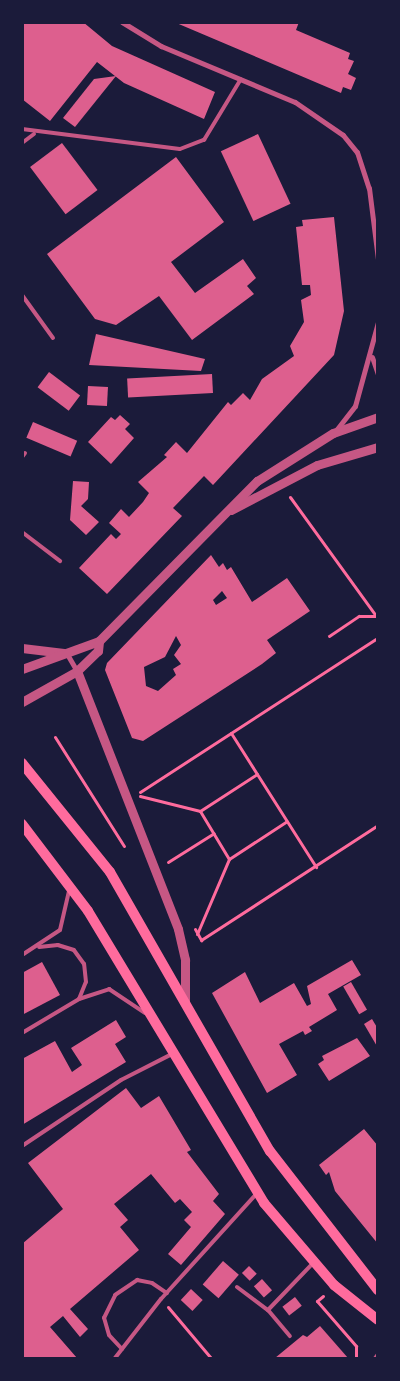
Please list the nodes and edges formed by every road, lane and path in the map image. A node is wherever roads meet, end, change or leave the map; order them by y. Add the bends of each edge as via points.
1 (122, 22) edge
2 (241, 79) junction
3 (22, 129) edge
4 (34, 134) junction
5 (22, 143) edge
6 (378, 259) edge
7 (22, 295) edge
8 (378, 322) edge
9 (53, 338) dead end
10 (372, 356) junction
11 (378, 374) edge
12 (378, 417) edge
13 (333, 433) junction
14 (378, 447) edge
15 (26, 453) dead end
16 (22, 457) edge
17 (290, 497) dead end
18 (216, 519) junction
19 (22, 532) edge
20 (60, 561) dead end
21 (378, 610) edge
22 (377, 616) edge
23 (328, 636) dead end
24 (376, 639) edge
25 (99, 641) junction
26 (22, 648) edge
27 (378, 648) edge
28 (66, 654) junction
29 (22, 669) edge
30 (77, 671) junction
31 (22, 702) edge
32 (230, 733) junction
33 (55, 737) dead end
34 (22, 763) edge
35 (258, 774) junction
36 (200, 811) junction
37 (287, 821) junction
38 (22, 824) edge
39 (378, 825) edge
40 (214, 833) junction
41 (124, 846) dead end
42 (229, 859) junction
43 (167, 863) dead end
44 (316, 867) junction
45 (69, 884) junction
46 (197, 935) dead end
47 (201, 940) dead end
48 (39, 947) junction
49 (22, 955) edge
50 (79, 999) junction
51 (185, 1001) junction
52 (150, 1017) junction
53 (22, 1033) edge
54 (172, 1054) junction
55 (22, 1146) edge
56 (22, 1190) edge
57 (257, 1193) junction
58 (22, 1211) edge
59 (313, 1263) junction
60 (237, 1286) dead end
61 (378, 1290) edge
62 (167, 1293) junction
63 (161, 1299) junction
64 (317, 1301) dead end
65 (268, 1310) junction
66 (377, 1320) edge
67 (290, 1336) dead end
68 (122, 1349) junction
69 (378, 1354) edge
70 (115, 1358) edge
71 (211, 1358) edge
72 (356, 1358) edge
73 (375, 1358) edge

1 - 2 street via 161,46
2 - 4 lane via 204,140 180,149
2 - 6 street via 326,120 357,152 369,188
3 - 4 lane
4 - 5 lane
7 - 9 lane
8 - 10 street
10 - 11 street
10 - 13 street via 355,406
12 - 13 street
13 - 18 street via 281,463
14 - 18 street via 317,466
15 - 16 lane
17 - 22 path
18 - 25 street
19 - 20 lane
21 - 22 path
22 - 23 path via 359,616
22 - 24 path
24 - 27 path
24 - 32 path
25 - 28 street
25 - 30 street via 98,651
26 - 28 street
28 - 29 street
28 - 30 street
30 - 31 street
30 - 51 street via 178,930 185,960
32 - 35 path
32 - 36 path via 139,794
33 - 41 path
34 - 51 main road via 110,872
35 - 36 path
35 - 37 path
36 - 40 path
37 - 42 path
37 - 44 path
38 - 45 main road
39 - 44 path
40 - 42 path
40 - 43 path
42 - 46 path
44 - 47 path
45 - 48 lane via 69,905 60,930
45 - 52 main road
48 - 49 lane
48 - 50 lane via 65,946 80,956 86,982
50 - 52 lane via 109,989
50 - 53 lane
51 - 61 main road via 270,1151
52 - 54 main road
54 - 55 lane via 121,1080
54 - 57 main road
56 - 58 lane
57 - 59 main road
57 - 62 lane
59 - 65 lane
59 - 66 main road
60 - 65 lane
62 - 63 lane
62 - 68 lane via 152,1283 137,1280 115,1295 104,1318 109,1335
63 - 68 lane
63 - 71 path
64 - 72 path via 356,1346
65 - 67 lane
68 - 70 lane
69 - 73 street

